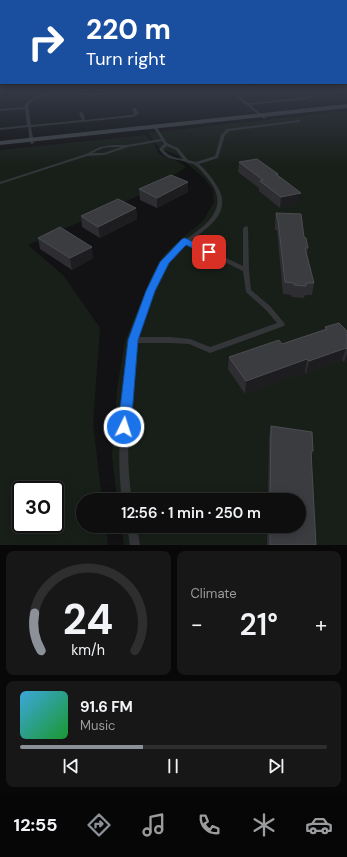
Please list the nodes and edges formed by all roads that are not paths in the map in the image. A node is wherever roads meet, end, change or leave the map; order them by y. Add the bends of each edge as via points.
1 (27, 116) edge
2 (82, 116) edge
3 (128, 116) edge
4 (266, 116) edge
5 (268, 116) edge
6 (262, 117) junction
7 (84, 121) junction
8 (299, 121) dead end
9 (29, 126) junction
10 (156, 128) junction
11 (0, 129) edge
12 (31, 141) junction
13 (165, 142) junction
14 (0, 143) edge
15 (127, 146) junction
16 (0, 147) edge
17 (102, 148) junction
18 (180, 152) junction
19 (109, 153) junction
20 (89, 154) junction
21 (163, 154) junction
22 (192, 163) junction
23 (0, 182) edge
24 (246, 228) dead end
25 (185, 241) junction
26 (246, 270) junction
27 (133, 340) junction
28 (126, 493) edge
29 (133, 533) edge
30 (135, 545) edge

1 - 9 street
2 - 7 street
3 - 7 street
4 - 6 main road
5 - 6 main road
6 - 10 main road
7 - 9 street
8 - 22 street via 228,130 223,135 217,157
9 - 11 street
9 - 12 street
10 - 12 main road
10 - 13 street
12 - 14 main road
12 - 16 main road
13 - 15 street
13 - 18 street
13 - 21 street via 161,149
15 - 17 street
15 - 19 street
17 - 19 street
17 - 20 street
18 - 21 street
18 - 22 street
19 - 20 street
20 - 23 street
21 - 22 street
22 - 25 street via 217,188 220,208 209,224
24 - 26 street
25 - 26 street
25 - 27 street via 165,262 150,291
26 - 27 street via 248,291 282,324 210,350 190,342
27 - 28 street via 123,457
29 - 30 street

